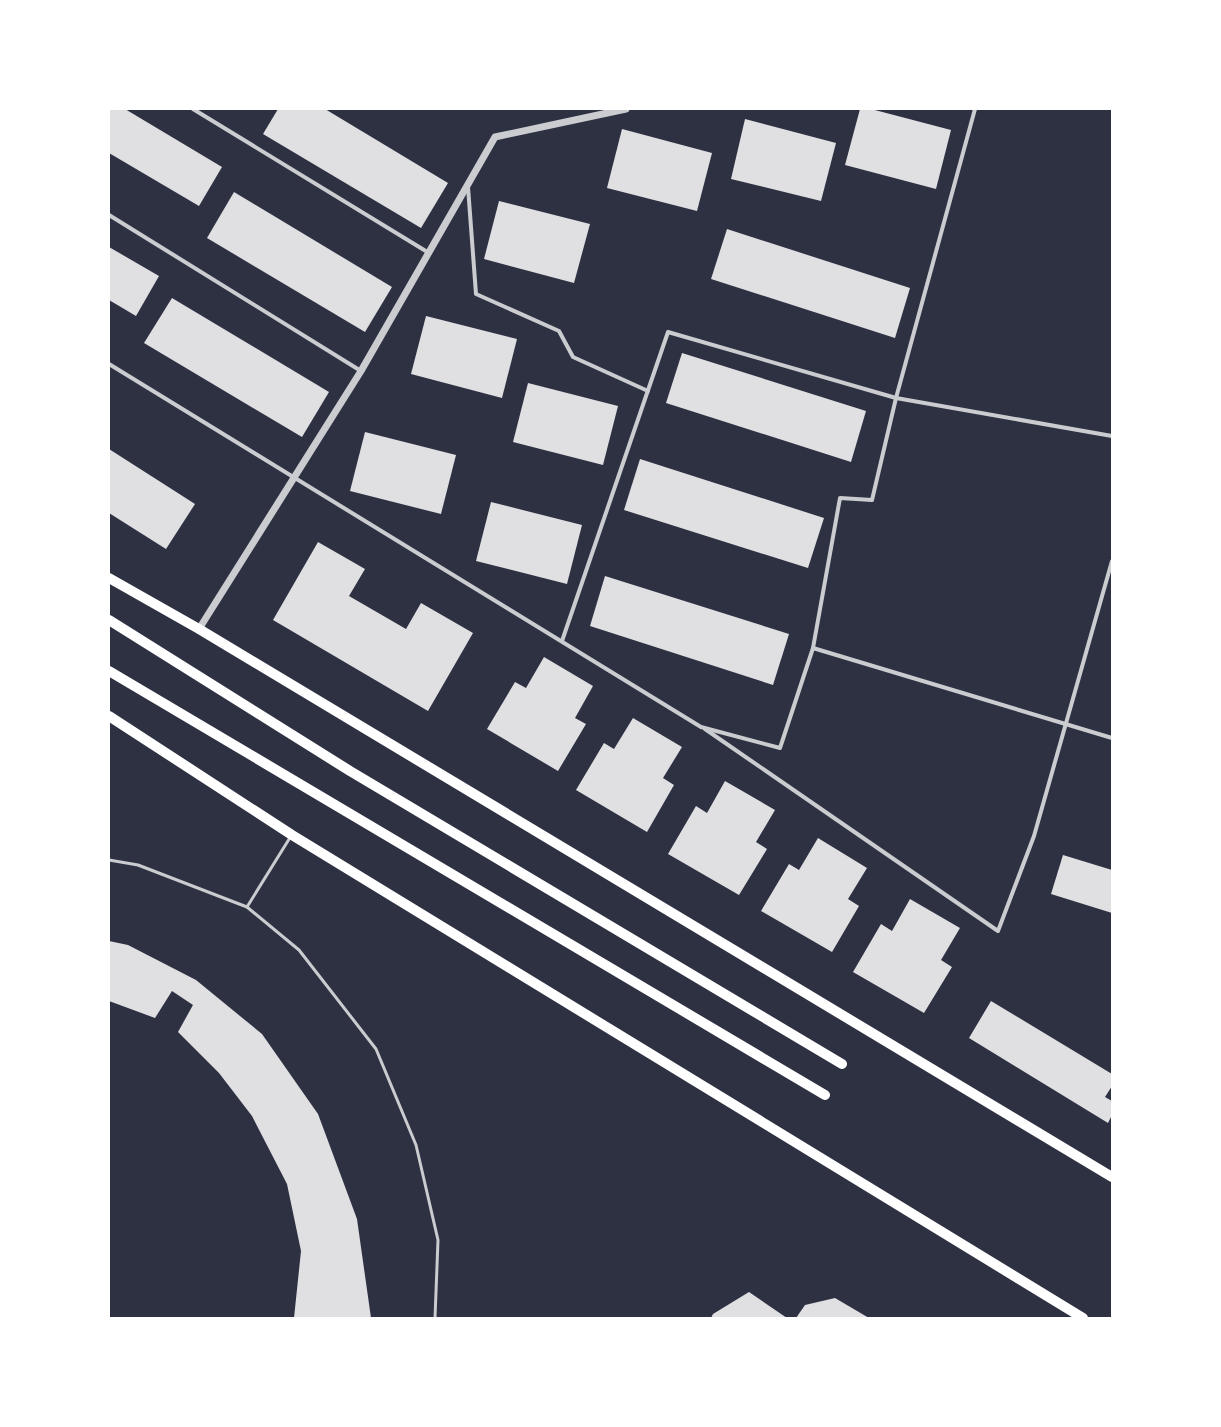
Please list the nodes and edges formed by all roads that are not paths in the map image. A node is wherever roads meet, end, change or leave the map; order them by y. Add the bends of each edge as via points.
1 (193, 109) edge
2 (626, 109) edge
3 (975, 109) edge
4 (467, 183) junction
5 (109, 215) edge
6 (429, 253) junction
7 (109, 364) edge
8 (361, 372) junction
9 (648, 391) junction
10 (896, 398) junction
11 (1112, 436) edge
12 (295, 479) junction
13 (1112, 561) edge
14 (109, 578) edge
15 (109, 620) edge
16 (199, 629) junction
17 (562, 641) junction
18 (813, 648) junction
19 (109, 671) edge
20 (109, 716) edge
21 (1066, 724) junction
22 (701, 727) junction
23 (1112, 738) edge
24 (292, 835) junction
25 (109, 860) edge
26 (247, 907) junction
27 (842, 1064) dead end
28 (825, 1095) dead end
29 (1112, 1177) edge
30 (435, 1318) edge
31 (1082, 1318) edge

1 - 6 street
2 - 4 street via 495,136
3 - 10 street
4 - 6 street
4 - 9 street via 476,294 558,331 573,357
5 - 8 street
6 - 8 street
7 - 12 street
8 - 12 street
9 - 10 street via 668,332
9 - 17 street
10 - 11 street
10 - 18 street via 872,500 840,498
12 - 16 street
12 - 17 street
13 - 21 street
14 - 16 main road
15 - 27 main road via 350,771
16 - 29 main road
17 - 22 street
18 - 21 street
18 - 22 street via 780,748
19 - 28 main road
20 - 24 main road
21 - 22 street via 1034,836 998,931
21 - 23 street
24 - 26 lane
24 - 31 main road
25 - 26 lane via 138,865
26 - 30 lane via 299,950 376,1049 416,1145 438,1240

